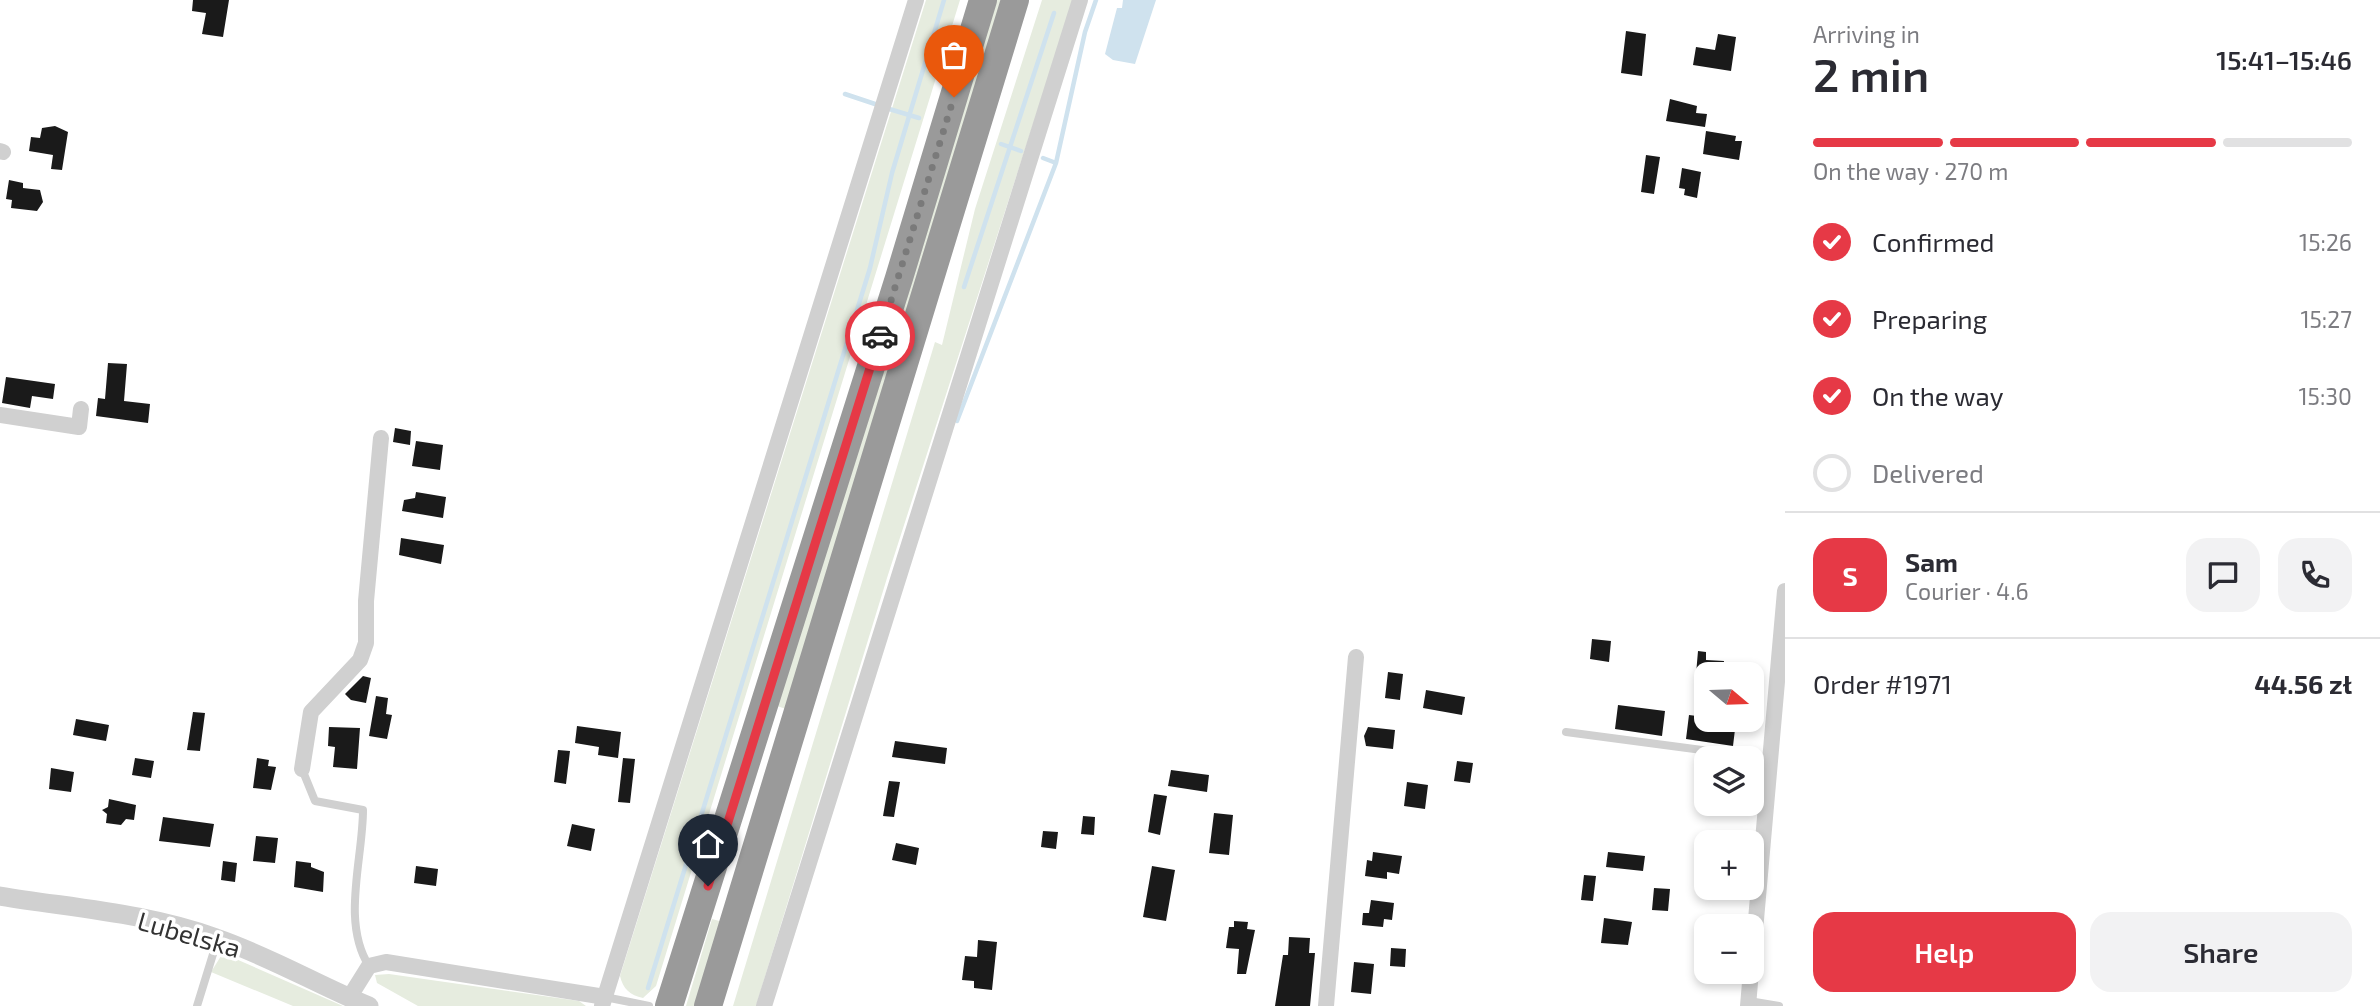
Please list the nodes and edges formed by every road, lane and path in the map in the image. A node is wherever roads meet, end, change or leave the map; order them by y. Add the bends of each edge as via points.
1 (916, 0) edge
2 (983, 0) edge
3 (1015, 0) edge
4 (1080, 0) edge
5 (81, 409) dead end
6 (0, 415) edge
7 (380, 438) dead end
8 (1785, 591) edge
9 (1356, 657) dead end
10 (1566, 732) dead end
11 (1770, 759) junction
12 (302, 769) joint
13 (748, 818) junction
14 (0, 897) edge
15 (1756, 914) edge
16 (218, 938) junction
17 (369, 966) junction
18 (1750, 984) edge
19 (349, 998) junction
20 (603, 1001) edge
21 (1748, 1004) edge
22 (197, 1006) edge
23 (369, 1006) edge
24 (649, 1006) edge
25 (669, 1006) edge
26 (708, 1006) edge
27 (764, 1006) edge
28 (1326, 1006) edge
29 (1779, 1006) edge

1 - 20 street
2 - 13 highway
3 - 13 highway
4 - 27 street
5 - 6 street via 79,426
7 - 12 street via 366,588 366,643 359,660 311,712
8 - 11 street
9 - 28 street
10 - 11 lane
11 - 15 street
12 - 17 lane via 315,802 363,810 355,914 358,940
13 - 25 highway
13 - 26 highway
14 - 16 street, Lubelska via 158,922
16 - 19 street, Lubelska
16 - 22 lane
17 - 19 street
17 - 20 street via 401,963
18 - 21 street
19 - 23 street, Lubelska
20 - 24 lane
21 - 29 lane

